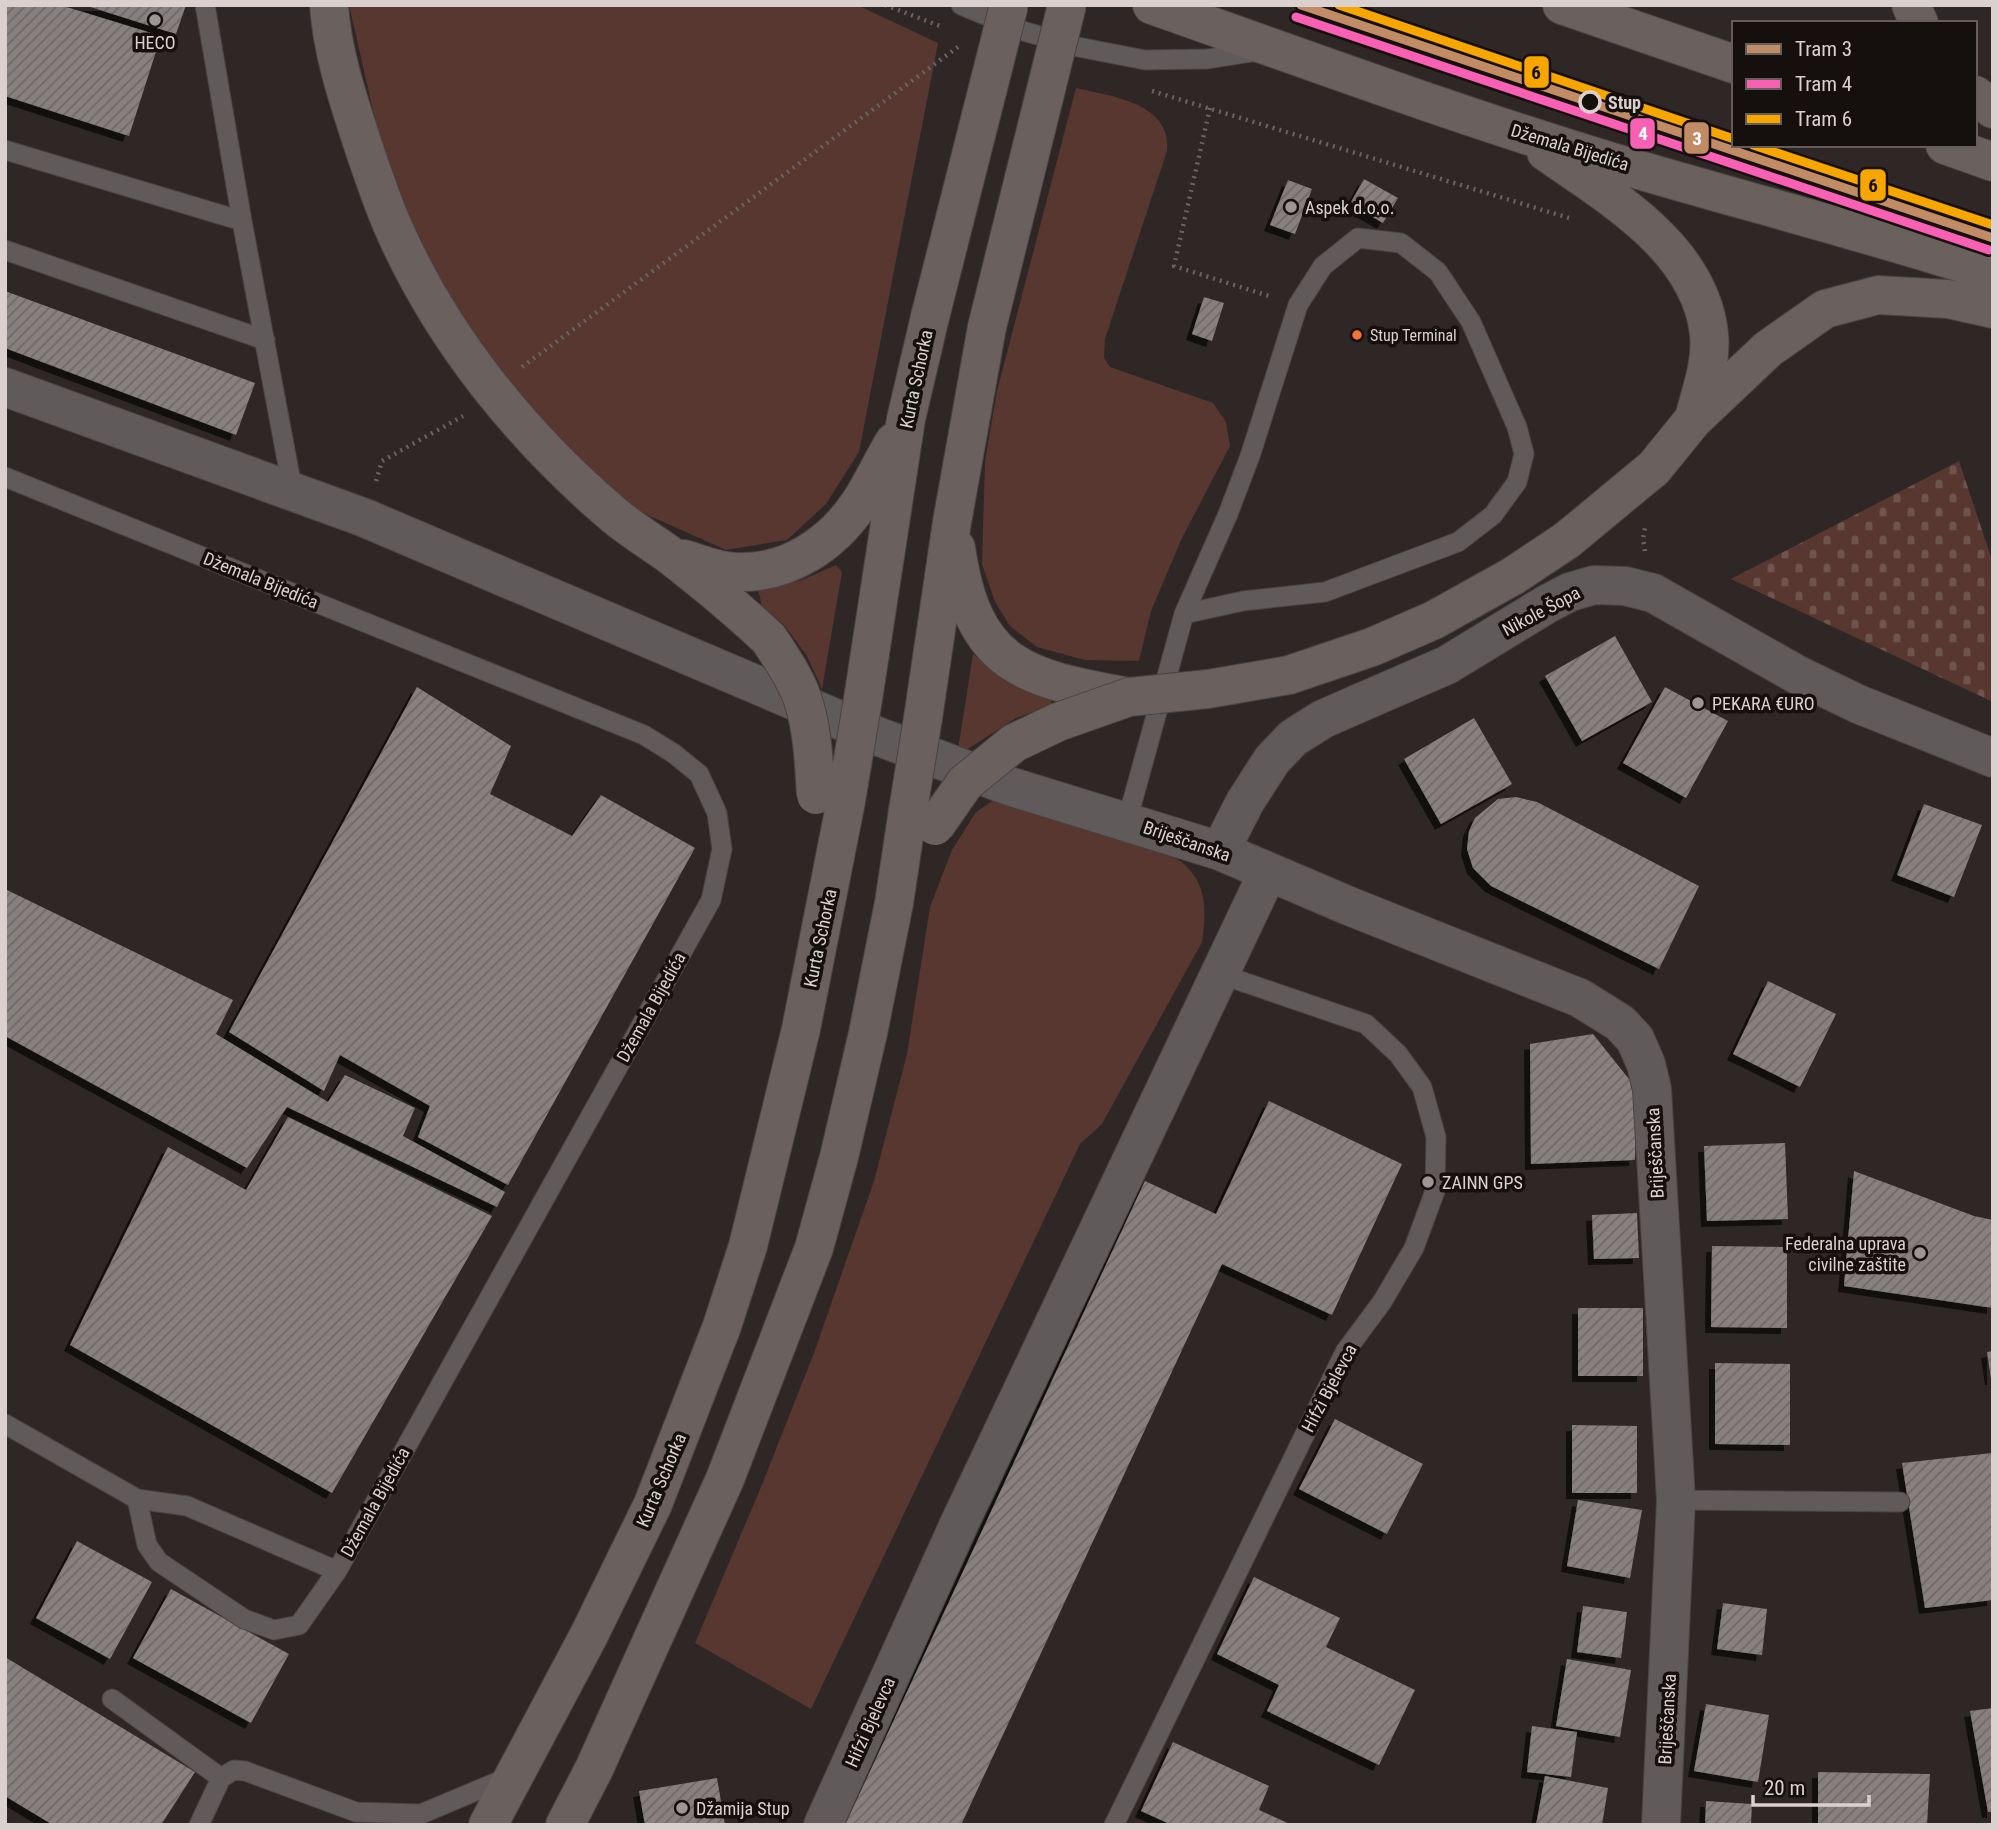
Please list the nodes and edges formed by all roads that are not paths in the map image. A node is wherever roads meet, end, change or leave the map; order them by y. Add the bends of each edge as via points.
1 (205, 5) edge
2 (329, 5) edge
3 (961, 5) edge
4 (1009, 5) edge
5 (1067, 5) edge
6 (1152, 5) edge
7 (1911, 5) edge
8 (1572, 6) edge
9 (1918, 21) edge
10 (1274, 48) junction
11 (1732, 63) edge
12 (1977, 97) edge
13 (1993, 109) edge
14 (1513, 130) junction
15 (1950, 147) edge
16 (5, 149) edge
17 (1993, 163) edge
18 (242, 220) junction
19 (5, 250) edge
20 (1993, 273) edge
21 (1993, 309) edge
22 (265, 340) junction
23 (5, 387) edge
24 (906, 419) junction
25 (1693, 421) junction
26 (5, 477) edge
27 (293, 492) junction
28 (952, 522) junction
29 (666, 552) junction
30 (1184, 614) junction
31 (1129, 697) junction
32 (1993, 758) edge
33 (831, 798) junction
34 (922, 818) junction
35 (1127, 821) junction
36 (1220, 851) junction
37 (1268, 872) junction
38 (1220, 974) junction
39 (5, 1424) edge
40 (137, 1499) junction
41 (1676, 1500) junction
42 (1900, 1502) dead end
43 (337, 1571) junction
44 (112, 1699) dead end
45 (594, 1769) junction
46 (514, 1775) junction
47 (221, 1778) junction
48 (362, 1818) edge
49 (199, 1825) edge
50 (488, 1825) edge
51 (565, 1825) edge
52 (587, 1825) edge
53 (823, 1825) edge
54 (1114, 1825) edge
55 (1661, 1825) edge

1 - 18 lane
2 - 29 main road via 347,96 367,156 394,228 425,290 467,358 519,422 616,517
3 - 10 lane via 1023,31 1145,60 1207,59
4 - 24 main road, Kurta Schorka, bridge
5 - 28 main road, bridge via 987,327
6 - 10 main road, Džemala Bijedića
7 - 9 main road
8 - 11 main road
10 - 14 main road, Džemala Bijedića
12 - 13 main road
14 - 20 main road, Džemala Bijedića
14 - 25 main road via 1654,233 1681,265 1702,300 1709,335 1707,370
15 - 17 main road
16 - 18 lane
18 - 22 lane
19 - 22 lane
21 - 25 main road via 1948,299 1878,295 1825,309 1768,349
22 - 27 lane
23 - 27 street
24 - 29 main road via 859,504 833,536 805,557 737,572
24 - 33 main road, Kurta Schorka, bridge via 863,699
25 - 31 main road, bridge via 1654,468 1567,540 1434,620 1290,675
26 - 43 lane, Džemala Bijedića via 644,736 699,774 717,813 722,849 711,900
27 - 35 street via 365,518 877,736 1009,786
28 - 31 main road via 961,583 979,628 1000,653 1026,671 1062,685
28 - 34 main road, bridge via 923,718
29 - 33 main road, bridge via 769,639 805,704 813,749
30 - 30 lane via 1243,601 1325,592 1458,542 1493,515 1517,482 1524,454 1517,426 1471,322 1438,272 1401,243 1358,238 1323,266 1298,305 1250,456
30 - 35 lane
31 - 34 main road, bridge via 1014,743
32 - 36 street, Nikole Šopa via 1796,674 1653,593 1594,585 1547,604 1447,665 1323,719 1293,738 1272,760
33 - 46 main road, Kurta Schorka via 835,863 801,1029 748,1246 653,1504
34 - 45 main road via 894,903 868,1033 814,1248 725,1479
35 - 36 street, Briješčanska
36 - 37 street, Briješčanska
37 - 38 street, Hifzi Bjelevca
37 - 41 street, Briješčanska via 1580,998 1620,1023 1635,1039 1652,1089
38 - 53 street, Hifzi Bjelevca via 960,1522
38 - 54 lane, Hifzi Bjelevca via 1366,1024 1398,1054 1422,1087 1436,1137 1435,1191 1414,1248 1345,1352
39 - 40 lane, Džemala Bijedića
40 - 43 lane, Džemala Bijedića via 187,1506
40 - 43 lane via 147,1545 159,1562 244,1619 274,1630 299,1625
41 - 42 lane
41 - 55 street, Briješčanska
44 - 47 lane
45 - 51 main road
45 - 52 main road
46 - 48 lane via 421,1814
46 - 50 main road, Kurta Schorka
47 - 48 lane via 234,1770 245,1771
47 - 49 lane

